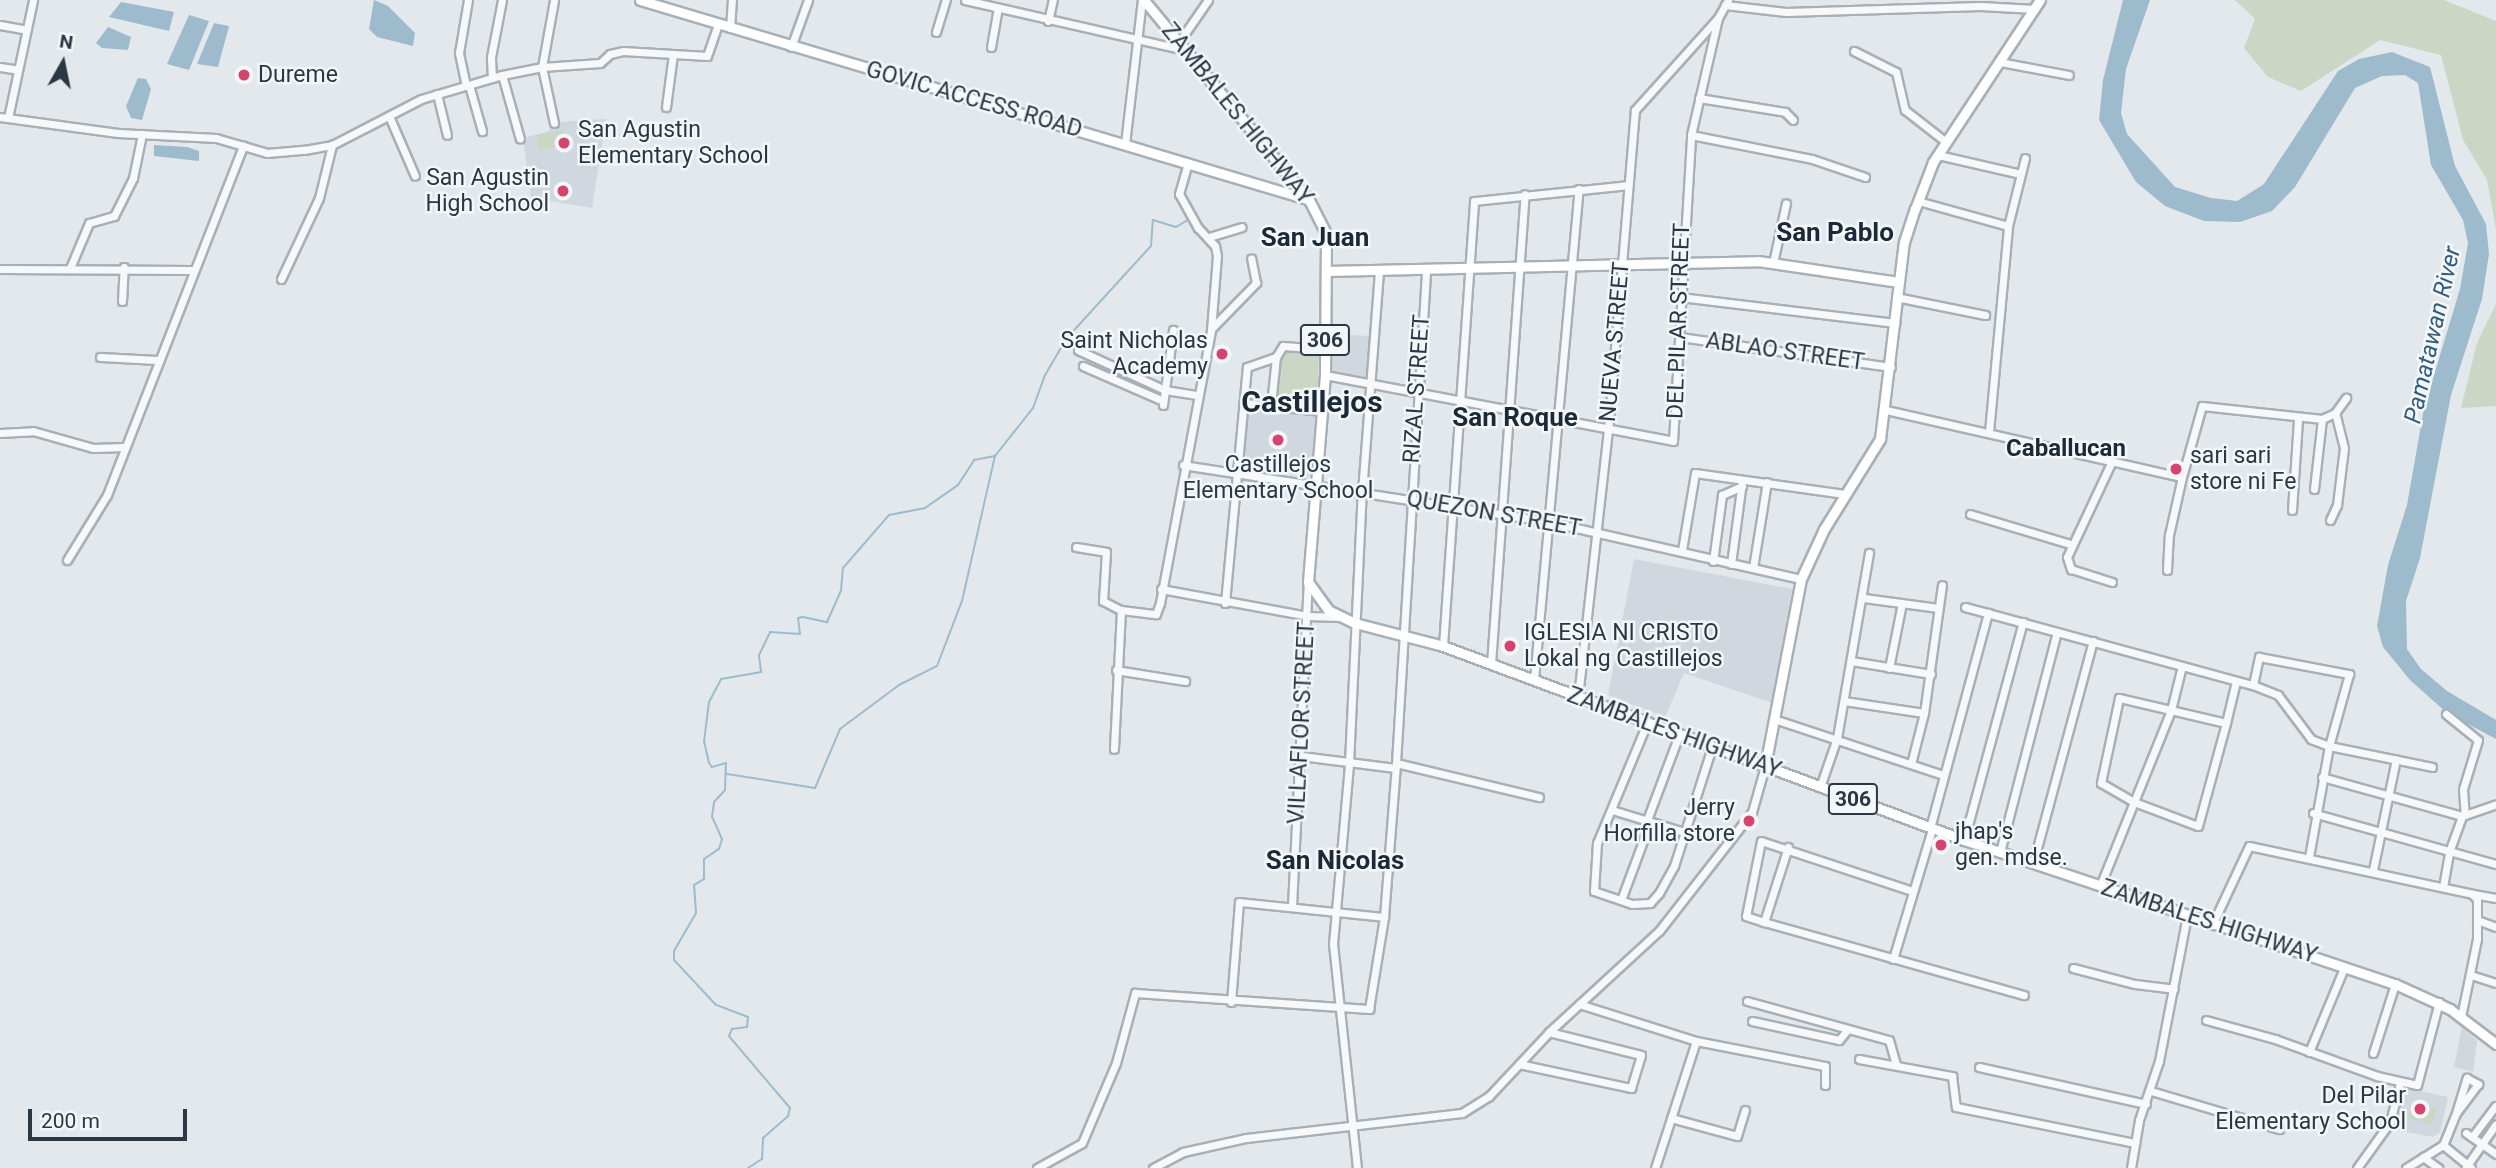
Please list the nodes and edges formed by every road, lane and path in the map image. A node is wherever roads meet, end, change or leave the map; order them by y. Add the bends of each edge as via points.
1 (33, 0) edge
2 (468, 0) edge
3 (502, 0) edge
4 (554, 0) edge
5 (640, 0) edge
6 (732, 0) edge
7 (808, 0) edge
8 (946, 0) edge
9 (965, 0) edge
10 (1053, 0) edge
11 (1143, 0) edge
12 (1208, 0) edge
13 (2040, 0) edge
14 (655, 3) edge
15 (1726, 3) edge
16 (998, 8) junction
17 (2035, 9) junction
18 (1718, 18) junction
19 (1048, 20) junction
20 (718, 24) junction
21 (0, 25) edge
22 (730, 28) junction
23 (27, 30) junction
24 (936, 32) dead end
25 (1133, 42) junction
26 (1179, 42) junction
27 (791, 47) junction
28 (991, 47) dead end
29 (1185, 50) junction
30 (1854, 51) dead end
31 (673, 54) junction
32 (2000, 62) junction
33 (0, 67) edge
34 (542, 67) junction
35 (18, 70) junction
36 (502, 75) junction
37 (2069, 75) dead end
38 (492, 78) junction
39 (467, 86) junction
40 (437, 94) junction
41 (1699, 98) junction
42 (666, 107) dead end
43 (389, 116) junction
44 (4, 117) edge
45 (1793, 120) dead end
46 (554, 123) dead end
47 (482, 131) dead end
48 (142, 134) junction
49 (447, 135) dead end
50 (1690, 135) junction
51 (520, 139) dead end
52 (1946, 142) junction
53 (1125, 144) junction
54 (332, 145) junction
55 (243, 146) junction
56 (1938, 155) junction
57 (2025, 158) dead end
58 (1188, 163) junction
59 (2021, 174) junction
60 (415, 176) dead end
61 (1866, 177) dead end
62 (1628, 186) junction
63 (1579, 189) junction
64 (1525, 194) junction
65 (1309, 200) junction
66 (1918, 201) junction
67 (1786, 203) dead end
68 (2008, 226) junction
69 (1242, 227) dead end
70 (1209, 237) junction
71 (1251, 258) dead end
72 (1622, 261) junction
73 (1682, 261) junction
74 (1573, 262) junction
75 (1773, 263) junction
76 (1523, 265) junction
77 (124, 267) junction
78 (70, 268) junction
79 (1470, 268) junction
80 (0, 269) edge
81 (1426, 269) junction
82 (192, 270) junction
83 (1379, 270) junction
84 (1327, 271) junction
85 (281, 279) dead end
86 (1898, 282) junction
87 (1680, 297) junction
88 (1896, 297) junction
89 (122, 301) dead end
90 (1985, 315) dead end
91 (1895, 323) junction
92 (1173, 330) dead end
93 (1211, 330) junction
94 (1680, 338) junction
95 (1325, 349) junction
96 (1078, 350) dead end
97 (100, 357) dead end
98 (1276, 357) junction
99 (158, 360) junction
100 (1083, 366) dead end
101 (1891, 367) junction
102 (1325, 375) junction
103 (1370, 383) junction
104 (1165, 390) junction
105 (1416, 392) junction
106 (1196, 394) junction
107 (2346, 398) dead end
108 (1459, 401) junction
109 (1244, 403) junction
110 (1271, 405) junction
111 (1886, 410) junction
112 (1322, 411) junction
113 (1510, 412) junction
114 (2335, 413) junction
115 (2298, 419) junction
116 (2322, 419) junction
117 (1558, 422) junction
118 (1608, 431) junction
119 (1989, 432) junction
120 (0, 433) edge
121 (124, 447) junction
122 (2112, 461) junction
123 (1183, 465) junction
124 (1236, 473) junction
125 (2182, 477) junction
126 (1742, 482) junction
127 (1767, 482) junction
128 (1315, 486) junction
129 (2314, 489) dead end
130 (1362, 492) junction
131 (1845, 494) junction
132 (1410, 500) junction
133 (1451, 506) junction
134 (2292, 510) dead end
135 (1503, 514) junction
136 (1970, 514) dead end
137 (2330, 520) dead end
138 (1550, 522) junction
139 (1595, 531) junction
140 (2070, 544) junction
141 (1076, 547) dead end
142 (1682, 550) junction
143 (1869, 553) dead end
144 (66, 560) dead end
145 (1713, 561) junction
146 (1731, 564) junction
147 (1753, 568) junction
148 (2167, 570) dead end
149 (1801, 579) junction
150 (1308, 582) junction
151 (2112, 582) dead end
152 (1942, 585) dead end
153 (1161, 589) junction
154 (1864, 598) junction
155 (1226, 603) junction
156 (1902, 603) junction
157 (1965, 607) dead end
158 (1938, 608) junction
159 (1121, 610) junction
160 (1988, 613) junction
161 (1308, 616) junction
162 (1341, 617) junction
163 (2023, 622) junction
164 (1354, 623) junction
165 (2057, 632) junction
166 (1404, 635) junction
167 (2093, 641) junction
168 (1443, 646) junction
169 (1851, 661) junction
170 (1491, 664) junction
171 (2182, 666) junction
172 (1889, 668) junction
173 (1116, 670) junction
174 (1930, 674) junction
175 (1534, 680) junction
176 (1185, 681) dead end
177 (2236, 681) junction
178 (2253, 685) junction
179 (1578, 697) junction
180 (1844, 701) junction
181 (2171, 710) junction
182 (1924, 713) junction
183 (2446, 714) dead end
184 (1777, 720) junction
185 (1647, 723) junction
186 (2226, 723) junction
187 (1679, 735) junction
188 (1837, 738) junction
189 (2329, 746) junction
190 (1712, 747) junction
191 (1114, 750) dead end
192 (1301, 756) junction
193 (2396, 759) junction
194 (1349, 763) junction
195 (1911, 764) junction
196 (1395, 766) junction
197 (1765, 766) junction
198 (2432, 767) dead end
199 (1943, 775) junction
200 (2322, 777) junction
201 (1820, 786) junction
202 (2389, 795) junction
203 (1539, 797) dead end
204 (2134, 802) junction
205 (2496, 804) edge
206 (1612, 810) junction
207 (2313, 813) junction
208 (2463, 816) junction
209 (1648, 821) junction
210 (1931, 828) junction
211 (2382, 831) junction
212 (1684, 832) junction
213 (1964, 840) junction
214 (1787, 848) junction
215 (2000, 852) junction
216 (2449, 852) junction
217 (2309, 858) junction
218 (2032, 863) junction
219 (2496, 864) edge
220 (2373, 870) junction
221 (2101, 886) junction
222 (2443, 887) junction
223 (1912, 891) junction
224 (2472, 894) junction
225 (2496, 898) edge
226 (1620, 900) junction
227 (1292, 906) junction
228 (1336, 911) junction
229 (2187, 916) junction
230 (1384, 917) junction
231 (2477, 920) junction
232 (1764, 922) junction
233 (2212, 925) junction
234 (2496, 927) edge
235 (1893, 959) junction
236 (2073, 968) dead end
237 (2344, 968) junction
238 (2471, 975) junction
239 (2496, 983) edge
240 (2395, 984) junction
241 (2174, 989) junction
242 (2024, 995) dead end
243 (1747, 1001) dead end
244 (1231, 1002) junction
245 (2439, 1002) junction
246 (1578, 1004) junction
247 (1338, 1007) junction
248 (2461, 1017) junction
249 (2206, 1020) dead end
250 (1752, 1021) dead end
251 (1848, 1029) junction
252 (1549, 1032) junction
253 (1696, 1041) junction
254 (2496, 1044) edge
255 (2309, 1052) junction
256 (2373, 1053) dead end
257 (1859, 1059) dead end
258 (1519, 1064) junction
259 (1896, 1065) junction
260 (1979, 1067) dead end
261 (2400, 1083) junction
262 (1825, 1085) dead end
263 (2151, 1091) junction
264 (2147, 1104) junction
265 (2494, 1105) edge
266 (1745, 1110) dead end
267 (2456, 1113) dead end
268 (1671, 1118) junction
269 (2496, 1124) edge
270 (1352, 1128) junction
271 (2280, 1129) dead end
272 (2134, 1143) junction
273 (2482, 1143) junction
274 (2443, 1146) junction
275 (2494, 1149) edge
276 (2424, 1157) junction
277 (2468, 1167) edge
278 (1037, 1168) edge
279 (1153, 1168) edge
280 (1357, 1168) edge
281 (1655, 1168) edge
282 (2131, 1168) edge
283 (2357, 1168) edge
284 (2406, 1168) edge
285 (2438, 1168) edge

1 - 23 street
2 - 39 street via 459,53
3 - 38 street via 491,57
4 - 34 street
5 - 14 main road, GOVIC ACCESS ROAD
6 - 22 street
7 - 27 street
8 - 24 street
9 - 16 street
10 - 19 street
11 - 25 street
11 - 26 main road, ZAMBALES HIGHWAY / 306
12 - 26 street
13 - 17 main road
14 - 20 main road, GOVIC ACCESS ROAD
15 - 17 street via 1786,12 1980,6
15 - 18 street
16 - 19 street
16 - 28 street
17 - 32 main road
18 - 41 street, DEL PILAR STREET
18 - 62 street, NUEVA STREET via 1636,110
19 - 25 street
20 - 22 main road, GOVIC ACCESS ROAD
20 - 31 street via 707,56
21 - 23 street
22 - 27 main road, GOVIC ACCESS ROAD
23 - 35 street
25 - 29 street
25 - 53 street
26 - 29 main road, ZAMBALES HIGHWAY / 306
27 - 53 main road, GOVIC ACCESS ROAD
29 - 65 main road, ZAMBALES HIGHWAY / 306
30 - 52 street via 1896,72 1905,110
31 - 34 street via 624,51 610,54 600,63
31 - 42 street
32 - 37 street
32 - 52 main road
33 - 35 street
34 - 36 street
34 - 46 street
35 - 44 street
36 - 38 street
36 - 51 street
38 - 39 street
39 - 40 street
39 - 47 street
40 - 43 street
40 - 49 street
41 - 45 street via 1785,112
41 - 50 street, DEL PILAR STREET
43 - 54 street
43 - 60 street
44 - 48 street
48 - 55 street via 215,138
48 - 78 street via 133,178 114,216 89,223
50 - 61 street via 1812,159
50 - 73 street, DEL PILAR STREET
52 - 56 main road
53 - 58 main road, GOVIC ACCESS ROAD
54 - 55 street via 267,153
54 - 85 street via 319,198
55 - 82 street
56 - 59 street
56 - 66 main road
57 - 59 street
58 - 65 main road, GOVIC ACCESS ROAD
58 - 70 street via 1179,194
59 - 68 street
62 - 63 street
62 - 72 street, NUEVA STREET
63 - 64 street
63 - 74 street
64 - 76 street
64 - 79 street via 1474,201
65 - 84 main road, ZAMBALES HIGHWAY / 306 via 1326,233
66 - 68 street
66 - 86 main road via 1904,242
67 - 75 street
68 - 119 street
69 - 70 street
70 - 93 street via 1217,256
71 - 93 street via 1256,283
72 - 73 main road
72 - 74 main road
72 - 118 street, NUEVA STREET
73 - 75 main road
73 - 87 street, DEL PILAR STREET
74 - 76 main road
74 - 117 street
75 - 86 main road
76 - 79 main road
76 - 113 street
77 - 78 street
77 - 82 street
77 - 89 street
78 - 80 street
79 - 81 main road
79 - 108 street
81 - 83 main road
81 - 105 street, RIZAL STREET
82 - 99 street
83 - 84 main road
83 - 103 street
84 - 95 main road, ZAMBALES HIGHWAY / 306
86 - 88 main road
87 - 91 street
87 - 94 street, DEL PILAR STREET
88 - 90 street
88 - 91 main road
91 - 101 main road
92 - 104 street
93 - 106 street
94 - 101 street, ABLAO STREET
94 - 118 street, DEL PILAR STREET via 1673,442
95 - 98 street via 1283,346
95 - 102 main road, ZAMBALES HIGHWAY / 306
96 - 104 street
97 - 99 street
98 - 109 street via 1247,367
98 - 110 street
99 - 121 street
100 - 104 street via 1163,403
101 - 111 main road
102 - 103 street, DEL PILAR STREET
102 - 112 main road, ZAMBALES HIGHWAY / 306
103 - 105 street, DEL PILAR STREET
103 - 130 street
104 - 106 street
105 - 108 street, DEL PILAR STREET
105 - 132 street, RIZAL STREET
106 - 123 street
107 - 114 street
108 - 113 street, DEL PILAR STREET
108 - 133 street
109 - 110 street
109 - 124 street
110 - 112 street
111 - 119 street
111 - 131 main road via 1880,439
112 - 128 main road, ZAMBALES HIGHWAY / 306
113 - 117 street, DEL PILAR STREET
113 - 135 street
114 - 116 street
114 - 137 street via 2344,448 2337,505
115 - 116 street
115 - 125 street via 2202,406
115 - 134 street
116 - 129 street
117 - 118 street, DEL PILAR STREET
117 - 138 street
118 - 139 street, NUEVA STREET
119 - 122 street
120 - 121 street via 33,431 93,448
121 - 144 street via 107,495
122 - 125 street
122 - 140 street via 2095,505
123 - 124 street, QUEZON STREET
123 - 153 street
124 - 128 street, QUEZON STREET
124 - 155 street
125 - 148 street via 2169,535
126 - 127 street
126 - 142 street via 1695,473
126 - 145 street via 1722,495
126 - 146 street
127 - 131 street
127 - 147 street
128 - 130 street, QUEZON STREET
128 - 150 main road, ZAMBALES HIGHWAY / 306
130 - 132 street, QUEZON STREET
130 - 164 street
131 - 149 main road
132 - 133 street, QUEZON STREET
132 - 166 street, RIZAL STREET
133 - 135 street, QUEZON STREET
133 - 168 street
135 - 138 street, QUEZON STREET
135 - 170 street
136 - 140 street
138 - 139 street, QUEZON STREET
138 - 175 street
139 - 142 street, QUEZON STREET
139 - 179 street, NUEVA STREET
140 - 151 street via 2067,557 2071,569
141 - 159 street via 1106,552 1103,601
142 - 145 street, QUEZON STREET
143 - 154 street
145 - 146 street, QUEZON STREET
146 - 147 street, QUEZON STREET
147 - 149 street, QUEZON STREET
149 - 184 main road
150 - 161 street, VILLAFLOR STREET
150 - 162 main road, ZAMBALES HIGHWAY / 306 via 1316,598
152 - 158 street
153 - 155 street
153 - 159 street via 1156,614
154 - 156 street
154 - 169 street
155 - 161 street
156 - 158 street
156 - 172 street
157 - 160 street
158 - 174 street
159 - 173 street
160 - 163 street
160 - 199 street
161 - 162 street
161 - 192 street, VILLAFLOR STREET
162 - 164 main road, ZAMBALES HIGHWAY / 306
163 - 165 street
163 - 213 street
164 - 166 main road, ZAMBALES HIGHWAY / 306
164 - 194 street
165 - 167 street
165 - 215 street
166 - 168 main road, ZAMBALES HIGHWAY / 306
166 - 196 street, RIZAL STREET
167 - 171 street
167 - 218 street
168 - 170 main road, ZAMBALES HIGHWAY / 306
169 - 172 street
169 - 180 street
170 - 175 main road, ZAMBALES HIGHWAY / 306
171 - 177 street
171 - 181 street
172 - 174 street
173 - 176 street
173 - 191 street
174 - 182 street
175 - 179 main road, ZAMBALES HIGHWAY / 306
177 - 178 street
177 - 186 street
178 - 189 street via 2277,695 2311,739
178 - 189 street via 2259,657 2349,674
179 - 185 main road, ZAMBALES HIGHWAY / 306
180 - 182 street
180 - 188 street
181 - 186 street
181 - 204 street
181 - 204 street via 2119,698 2099,776 2101,783
182 - 195 street
183 - 208 street via 2478,740 2463,789
184 - 188 street
184 - 197 main road
185 - 187 main road, ZAMBALES HIGHWAY / 306
185 - 206 street
186 - 204 street via 2197,826
187 - 190 main road, ZAMBALES HIGHWAY / 306
187 - 209 street
188 - 195 street
188 - 201 street
189 - 193 street
189 - 200 street
190 - 197 main road, ZAMBALES HIGHWAY / 306
190 - 212 street
192 - 194 street
192 - 227 street, VILLAFLOR STREET
193 - 198 street
193 - 202 street
194 - 196 street
194 - 228 street
195 - 199 street
196 - 203 street
196 - 230 street, RIZAL STREET
197 - 201 main road, ZAMBALES HIGHWAY / 306
197 - 246 street via 1752,812 1726,846 1659,931
199 - 210 street
200 - 202 street
200 - 207 street
201 - 210 main road, ZAMBALES HIGHWAY / 306
202 - 208 street
202 - 211 street
204 - 221 street
205 - 208 street
206 - 209 street
206 - 226 street via 1597,843 1591,878 1594,891
207 - 211 street
207 - 217 street
208 - 216 street
209 - 212 street
209 - 226 street
210 - 213 main road, ZAMBALES HIGHWAY / 306
210 - 223 street
211 - 216 street
211 - 220 street
212 - 226 street via 1674,866 1650,903
213 - 215 main road, ZAMBALES HIGHWAY / 306
214 - 223 street
214 - 232 street
214 - 232 street via 1761,841 1746,916
215 - 218 main road, ZAMBALES HIGHWAY / 306
216 - 219 street
216 - 222 street
217 - 220 street
217 - 233 street via 2249,846
218 - 221 main road, ZAMBALES HIGHWAY / 306
220 - 222 street
221 - 229 main road, ZAMBALES HIGHWAY / 306
222 - 224 street
223 - 235 street
224 - 225 street
224 - 231 street via 2477,899
227 - 228 street
227 - 244 street via 1238,902
228 - 230 street
228 - 247 street via 1333,944
229 - 233 main road, ZAMBALES HIGHWAY / 306
229 - 241 street
230 - 247 street, RIZAL STREET via 1369,1009
231 - 234 street
231 - 238 street
232 - 235 street
233 - 237 main road, ZAMBALES HIGHWAY / 306
235 - 242 street
236 - 241 street via 2135,985
237 - 240 main road, ZAMBALES HIGHWAY / 306
237 - 255 street
238 - 239 street
238 - 248 street
240 - 245 main road, ZAMBALES HIGHWAY / 306
240 - 256 street
241 - 263 street
243 - 251 street
244 - 247 street
244 - 278 street via 1135,993 1116,1063 1082,1143
245 - 248 main road, ZAMBALES HIGHWAY / 306
245 - 261 street via 2417,1085
246 - 252 street
246 - 253 street
247 - 270 street
248 - 254 main road, ZAMBALES HIGHWAY / 306
249 - 255 street
250 - 251 street via 1839,1040
251 - 259 street via 1889,1040
252 - 258 street
252 - 258 street via 1641,1055 1631,1088
253 - 262 street via 1825,1066
253 - 268 street
255 - 261 street
257 - 259 street
258 - 270 street via 1489,1096 1462,1113
259 - 272 street via 1952,1076 1956,1107
260 - 264 street
261 - 283 street via 2390,1122
263 - 264 street
263 - 271 street
264 - 272 street
265 - 273 street via 2469,1135
266 - 268 street via 1737,1136
267 - 274 street
268 - 281 street
269 - 273 street
270 - 279 street via 1246,1138 1183,1152
270 - 280 street
272 - 282 street
273 - 275 street
273 - 277 street
274 - 276 street
274 - 277 street
276 - 284 street
276 - 285 street

